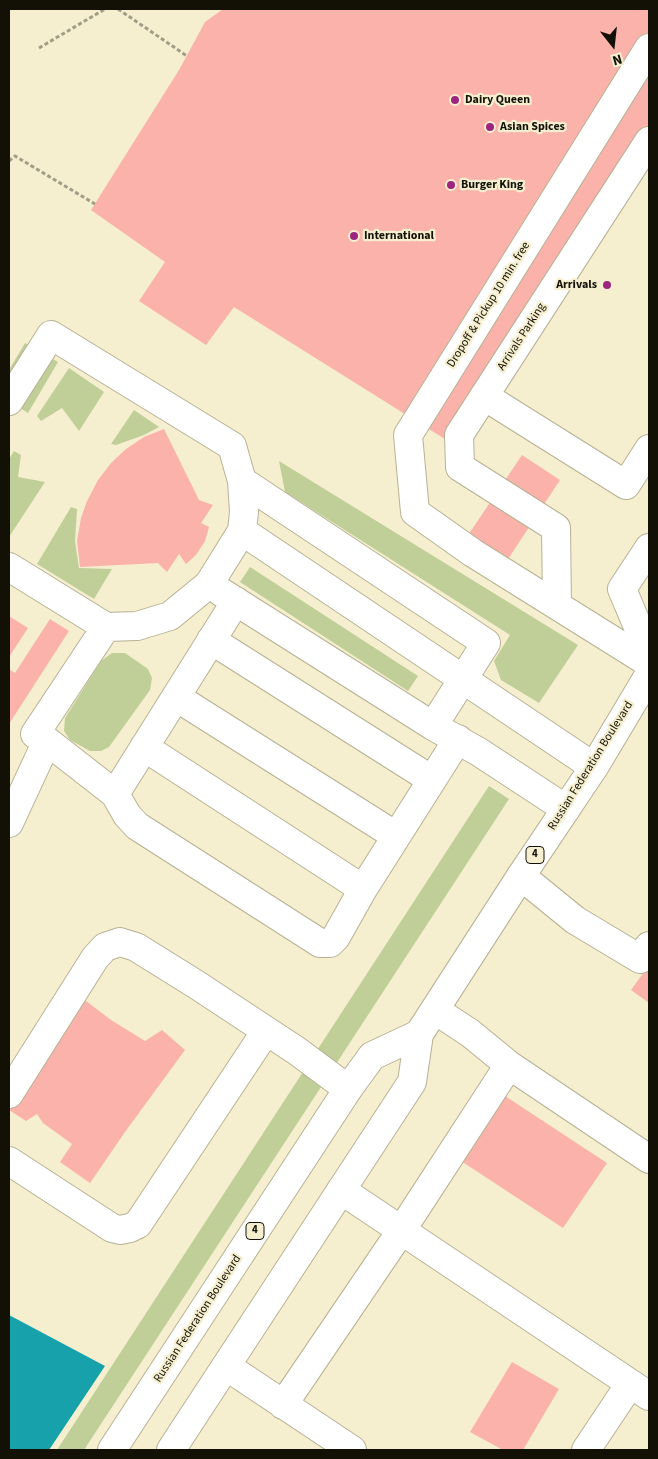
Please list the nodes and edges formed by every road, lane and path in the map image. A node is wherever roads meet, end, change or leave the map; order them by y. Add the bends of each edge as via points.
1 (105, 9) edge
2 (118, 9) edge
3 (39, 48) dead end
4 (649, 48) edge
5 (187, 56) dead end
6 (649, 140) edge
7 (9, 161) edge
8 (95, 204) dead end
9 (484, 396) junction
10 (9, 401) edge
11 (649, 449) edge
12 (242, 481) junction
13 (242, 531) junction
14 (649, 548) edge
15 (9, 567) edge
16 (209, 584) junction
17 (236, 601) junction
18 (557, 605) junction
19 (106, 628) junction
20 (211, 640) junction
21 (649, 653) edge
22 (649, 663) edge
23 (462, 679) junction
24 (645, 689) edge
25 (176, 697) junction
26 (433, 726) junction
27 (458, 739) junction
28 (47, 741) junction
29 (144, 747) junction
30 (594, 767) junction
31 (432, 780) junction
32 (114, 794) junction
33 (566, 809) junction
34 (9, 824) edge
35 (396, 836) junction
36 (521, 876) junction
37 (363, 889) junction
38 (649, 946) edge
39 (435, 1010) junction
40 (266, 1031) junction
41 (419, 1034) junction
42 (509, 1065) junction
43 (348, 1088) junction
44 (9, 1094) edge
45 (649, 1159) edge
46 (9, 1161) edge
47 (341, 1190) junction
48 (402, 1231) junction
49 (226, 1366) junction
50 (640, 1390) edge
51 (283, 1405) junction
52 (112, 1450) edge
53 (171, 1450) edge
54 (352, 1450) edge
55 (586, 1450) edge

1 - 3 path
2 - 5 path
4 - 18 main road, Dropoff & Pickup 10 min. free via 408,434 415,512
6 - 9 main road, Arrivals Parking
7 - 8 path via 15,156
9 - 11 main road via 626,485
9 - 18 main road, Arrivals Parking via 458,435 460,466 556,528
10 - 12 main road via 51,335 232,446
12 - 13 main road
12 - 23 main road via 486,643
13 - 16 main road
13 - 23 main road
14 - 21 main road via 622,589
15 - 19 main road
16 - 17 main road
16 - 19 main road via 170,616 137,626
17 - 20 main road
17 - 26 main road
18 - 22 main road
19 - 28 main road via 35,734
20 - 25 main road
20 - 31 main road
23 - 26 main road
23 - 30 main road
24 - 30 main road, Russian Federation Boulevard / 4
25 - 29 main road
25 - 35 main road
26 - 27 main road
27 - 31 main road
27 - 33 main road
28 - 32 main road
28 - 34 main road
29 - 32 main road
29 - 37 main road
30 - 33 main road, Russian Federation Boulevard / 4
31 - 35 main road
32 - 37 main road via 137,826 320,943 330,944 336,937
33 - 36 main road, Russian Federation Boulevard / 4
35 - 37 main road
36 - 38 main road via 575,920 640,959
36 - 39 main road, Russian Federation Boulevard / 4
39 - 41 main road, Russian Federation Boulevard / 4
39 - 42 main road
40 - 43 main road
40 - 44 main road via 136,947 120,942 105,947 95,958
40 - 46 main road via 138,1224 120,1230 112,1228
41 - 43 main road, Russian Federation Boulevard / 4 via 372,1056
41 - 47 main road, Russian Federation Boulevard / 4 via 412,1082
42 - 45 main road
42 - 48 main road
43 - 52 main road, Russian Federation Boulevard / 4
47 - 48 main road
47 - 49 main road, Russian Federation Boulevard / 4
48 - 50 main road
48 - 51 main road
49 - 51 main road
49 - 53 main road, Russian Federation Boulevard / 4
50 - 55 main road
51 - 54 main road

